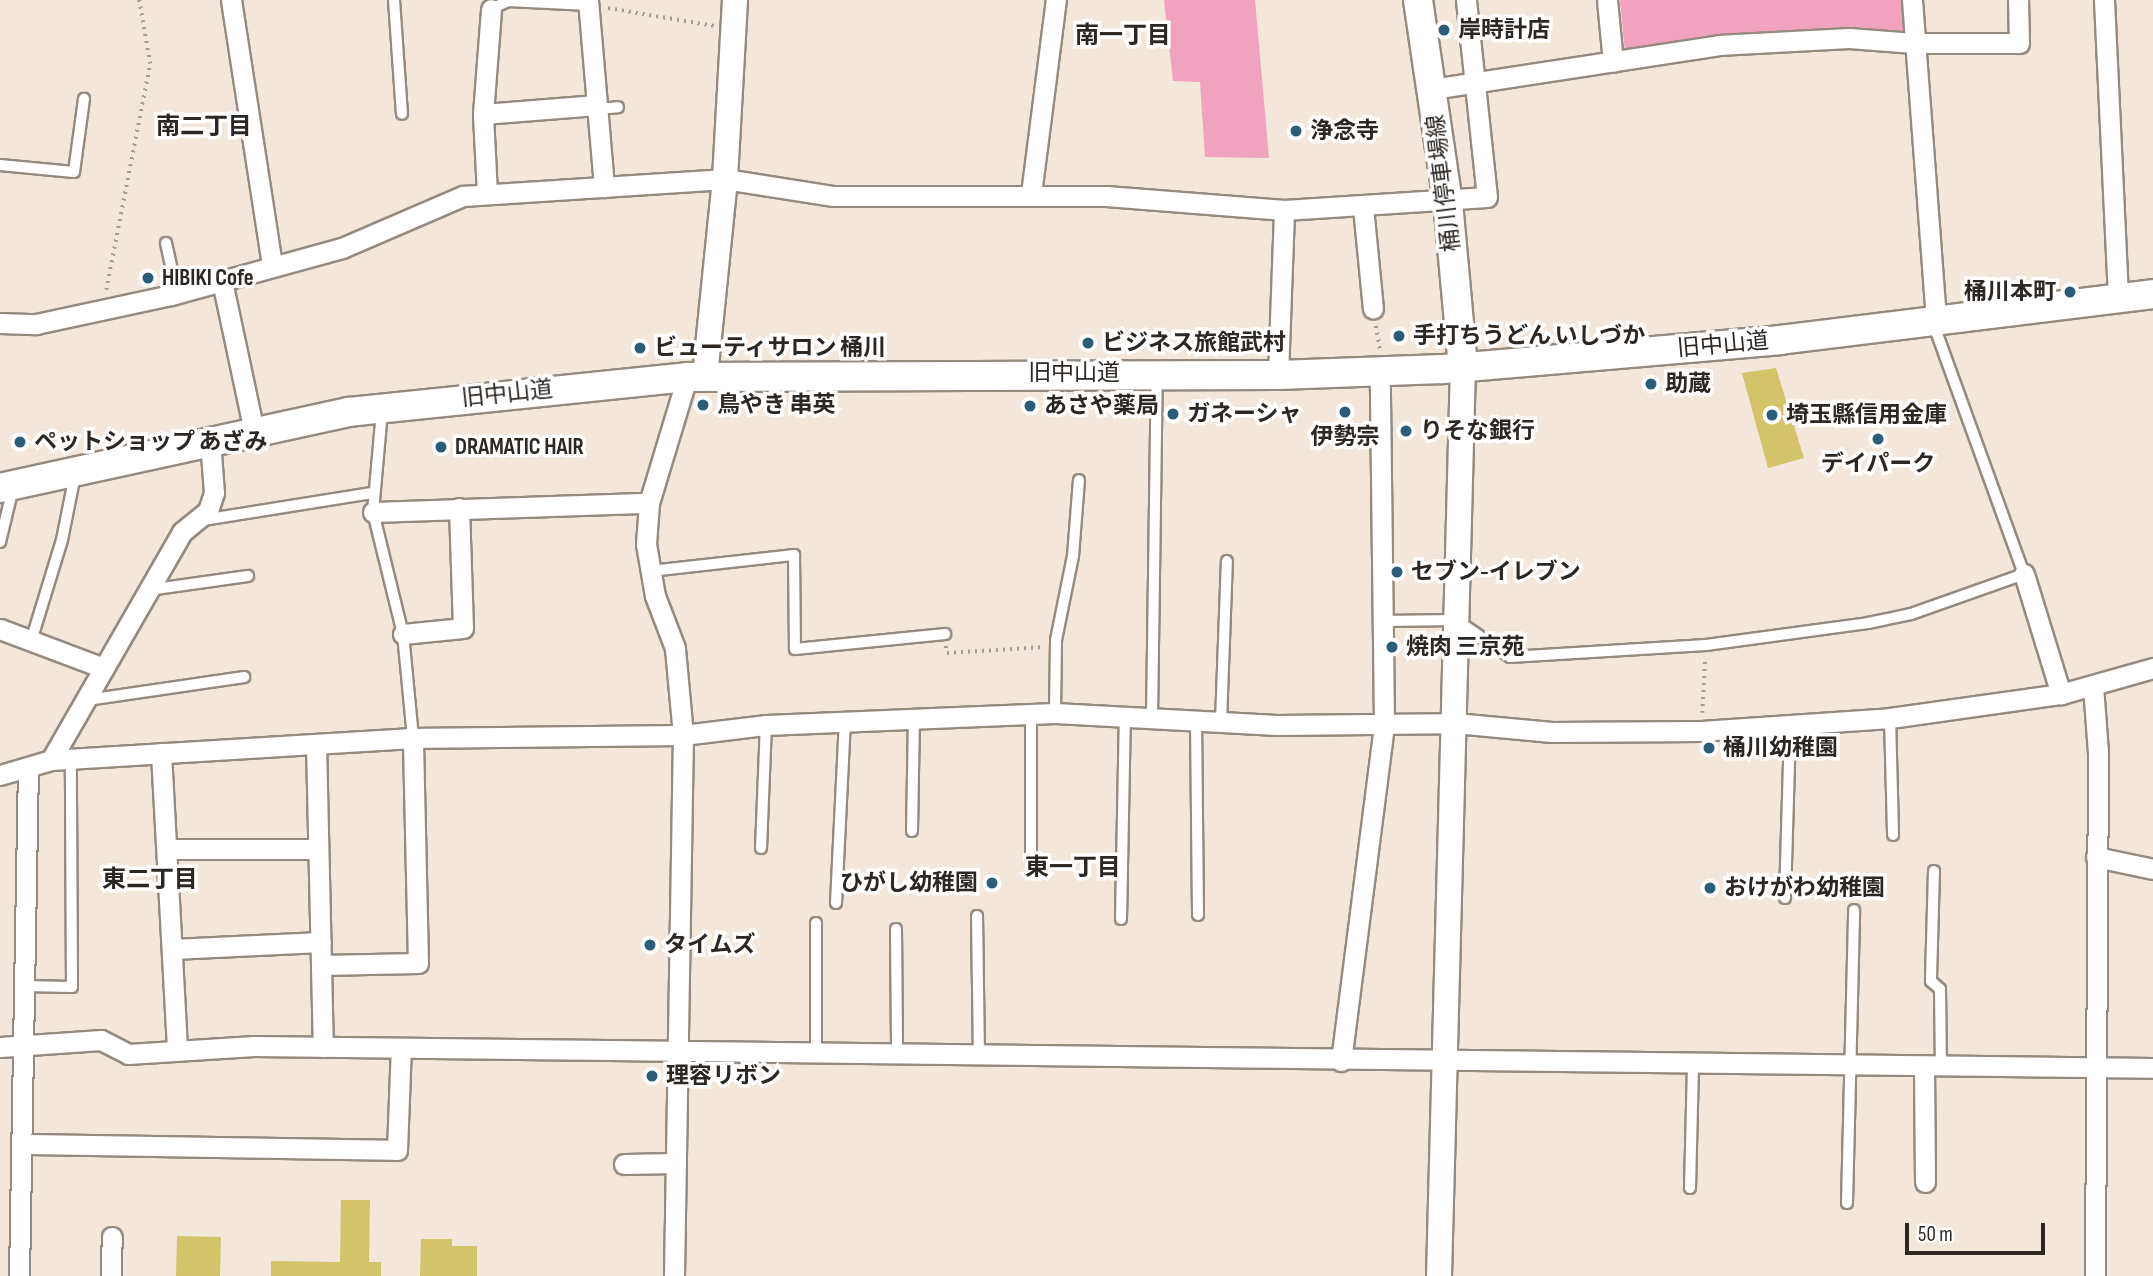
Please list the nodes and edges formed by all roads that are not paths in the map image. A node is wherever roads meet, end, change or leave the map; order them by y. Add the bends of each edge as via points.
1 (232, 0) edge
2 (394, 0) edge
3 (735, 0) edge
4 (1056, 0) edge
5 (1418, 0) edge
6 (1466, 0) edge
7 (1606, 0) edge
8 (1912, 0) edge
9 (2018, 0) edge
10 (2104, 0) edge
11 (589, 2) edge
12 (491, 9) joint
13 (1914, 43) junction
14 (1613, 62) junction
15 (1475, 82) junction
16 (1432, 89) junction
17 (84, 99) dead end
18 (597, 107) junction
19 (618, 107) dead end
20 (402, 114) dead end
21 (483, 114) junction
22 (0, 165) edge
23 (725, 179) junction
24 (604, 187) junction
25 (487, 194) junction
26 (1031, 194) junction
27 (1448, 202) junction
28 (1363, 207) junction
29 (1284, 210) junction
30 (166, 243) dead end
31 (272, 266) junction
32 (222, 281) junction
33 (177, 293) junction
34 (2153, 294) edge
35 (2118, 298) junction
36 (1373, 309) road end
37 (1934, 321) junction
38 (0, 323) edge
39 (1463, 368) junction
40 (1382, 372) junction
41 (1157, 373) junction
42 (1278, 375) junction
43 (696, 377) junction
44 (382, 408) junction
45 (254, 432) junction
46 (211, 440) junction
47 (76, 471) junction
48 (1079, 480) dead end
49 (7, 487) edge
50 (372, 502) junction
51 (649, 503) junction
52 (459, 508) junction
53 (198, 521) junction
54 (0, 541) edge
55 (1227, 561) dead end
56 (651, 571) junction
57 (2024, 574) junction
58 (248, 576) dead end
59 (147, 590) junction
60 (1456, 620) junction
61 (1381, 621) junction
62 (0, 629) edge
63 (403, 634) junction
64 (945, 634) road end
65 (32, 638) junction
66 (104, 668) junction
67 (2153, 668) edge
68 (244, 677) dead end
69 (2093, 687) junction
70 (2061, 694) junction
71 (87, 700) junction
72 (1055, 713) junction
73 (1031, 714) junction
74 (1125, 716) junction
75 (1152, 718) junction
76 (1890, 718) junction
77 (914, 719) junction
78 (1196, 720) junction
79 (845, 721) junction
80 (1221, 722) junction
81 (1384, 723) junction
82 (1455, 723) junction
83 (766, 725) junction
84 (1790, 725) junction
85 (683, 734) junction
86 (413, 738) junction
87 (316, 744) junction
88 (161, 753) junction
89 (61, 759) junction
90 (28, 768) junction
91 (0, 775) edge
92 (912, 831) dead end
93 (1893, 835) dead end
94 (761, 848) dead end
95 (167, 849) junction
96 (318, 849) junction
97 (2096, 857) junction
98 (1031, 859) dead end
99 (2153, 869) edge
100 (1934, 871) dead end
101 (1785, 898) dead end
102 (836, 903) dead end
103 (1854, 910) dead end
104 (1198, 915) dead end
105 (977, 916) dead end
106 (1121, 919) dead end
107 (816, 923) dead end
108 (896, 929) dead end
109 (321, 942) junction
110 (172, 950) junction
111 (321, 965) junction
112 (24, 986) junction
113 (0, 1047) edge
114 (323, 1047) junction
115 (23, 1048) junction
116 (401, 1048) junction
117 (177, 1051) junction
118 (676, 1052) junction
119 (816, 1053) junction
120 (897, 1053) junction
121 (979, 1055) junction
122 (1341, 1061) junction
123 (1446, 1062) junction
124 (1693, 1066) junction
125 (1852, 1067) junction
126 (1933, 1067) junction
127 (2095, 1067) junction
128 (2153, 1069) edge
129 (22, 1144) junction
130 (676, 1163) junction
131 (624, 1164) dead end
132 (1925, 1182) dead end
133 (1690, 1188) dead end
134 (1847, 1203) dead end
135 (112, 1237) dead end
136 (19, 1276) edge
137 (111, 1276) edge
138 (674, 1276) edge
139 (1439, 1276) edge
140 (2095, 1276) edge

1 - 31 street
2 - 20 lane
3 - 23 street
4 - 26 street
5 - 16 main road, 桶川停車場線
6 - 15 street
7 - 14 street
8 - 13 street
9 - 13 street via 2019,43
10 - 35 street
11 - 12 lane via 508,1
11 - 18 street
12 - 21 street
13 - 14 street via 1849,37 1718,45
13 - 37 street
14 - 15 street
15 - 16 street
15 - 27 street via 1487,197
16 - 27 main road, 桶川停車場線
17 - 22 lane via 74,172
18 - 19 lane
18 - 21 street
18 - 24 street
21 - 25 street
23 - 24 street
23 - 26 street via 834,196
23 - 43 street
24 - 25 street
25 - 31 street via 463,196 342,248
26 - 29 street
27 - 28 street
27 - 39 main road, 桶川停車場線
28 - 29 street
28 - 36 street
29 - 42 street
30 - 33 lane
31 - 32 street
32 - 33 street
32 - 45 street
33 - 38 street via 36,324
34 - 35 main road, 旧中山道
35 - 37 main road, 旧中山道
37 - 39 main road, 旧中山道
37 - 57 lane
39 - 40 main road, 旧中山道
39 - 60 street
40 - 42 main road, 旧中山道
40 - 61 street
41 - 42 main road, 旧中山道
41 - 43 main road, 旧中山道
41 - 75 lane
43 - 44 main road, 旧中山道
43 - 51 street
44 - 45 main road, 旧中山道
44 - 50 lane
45 - 46 main road, 旧中山道
46 - 47 main road, 旧中山道
46 - 53 street via 214,493
47 - 49 main road, 旧中山道
47 - 65 lane via 62,540
48 - 72 lane via 1073,556 1056,646
49 - 54 lane
50 - 52 street
50 - 53 lane
50 - 63 lane
51 - 52 street
51 - 56 street via 646,544
52 - 63 street via 463,628
53 - 59 street via 182,533
55 - 80 lane
56 - 64 lane via 794,555 795,649
56 - 85 street via 675,648
57 - 60 lane via 1911,614 1868,624 1706,645 1510,657
57 - 70 street
58 - 59 lane
59 - 66 street
60 - 61 lane
60 - 82 street
61 - 81 street
62 - 65 street
63 - 86 lane
65 - 66 street
66 - 71 street
67 - 69 street
68 - 71 lane
69 - 70 street
69 - 97 street via 2098,752
70 - 76 street
71 - 89 street
72 - 73 street
72 - 74 street
73 - 77 street
73 - 98 lane
74 - 75 street
74 - 106 lane
75 - 78 street
76 - 84 street
76 - 93 lane
77 - 79 street
77 - 92 lane
78 - 80 street
78 - 104 lane
79 - 83 street
79 - 102 lane
80 - 81 street
81 - 82 street
81 - 122 street
82 - 84 street via 1552,732
82 - 123 street
83 - 85 street
83 - 94 lane
84 - 101 lane
85 - 86 street
85 - 118 street
86 - 87 street
86 - 111 street via 418,963
87 - 88 street
87 - 96 street
88 - 89 street
88 - 95 street
89 - 90 street
89 - 112 lane via 72,987
90 - 91 street
90 - 112 street
95 - 96 street
95 - 110 street
96 - 109 street
97 - 99 street
97 - 127 street
100 - 126 lane via 1931,981 1940,989
103 - 125 lane
105 - 121 lane
107 - 119 lane
108 - 120 lane
109 - 110 street
109 - 111 street
110 - 117 street
111 - 114 street
112 - 115 street
113 - 115 street
114 - 116 street
114 - 117 street
115 - 117 street via 102,1040 128,1054
115 - 129 street
116 - 118 street
116 - 129 street via 397,1150
118 - 119 street
118 - 130 street
119 - 120 street
120 - 121 street
121 - 122 street
122 - 123 street
123 - 124 street
123 - 139 street
124 - 125 street
124 - 133 lane
125 - 126 street
125 - 134 lane
126 - 127 street
126 - 132 street
127 - 128 street
127 - 140 street
129 - 136 street
130 - 131 street
130 - 138 street
135 - 137 street

